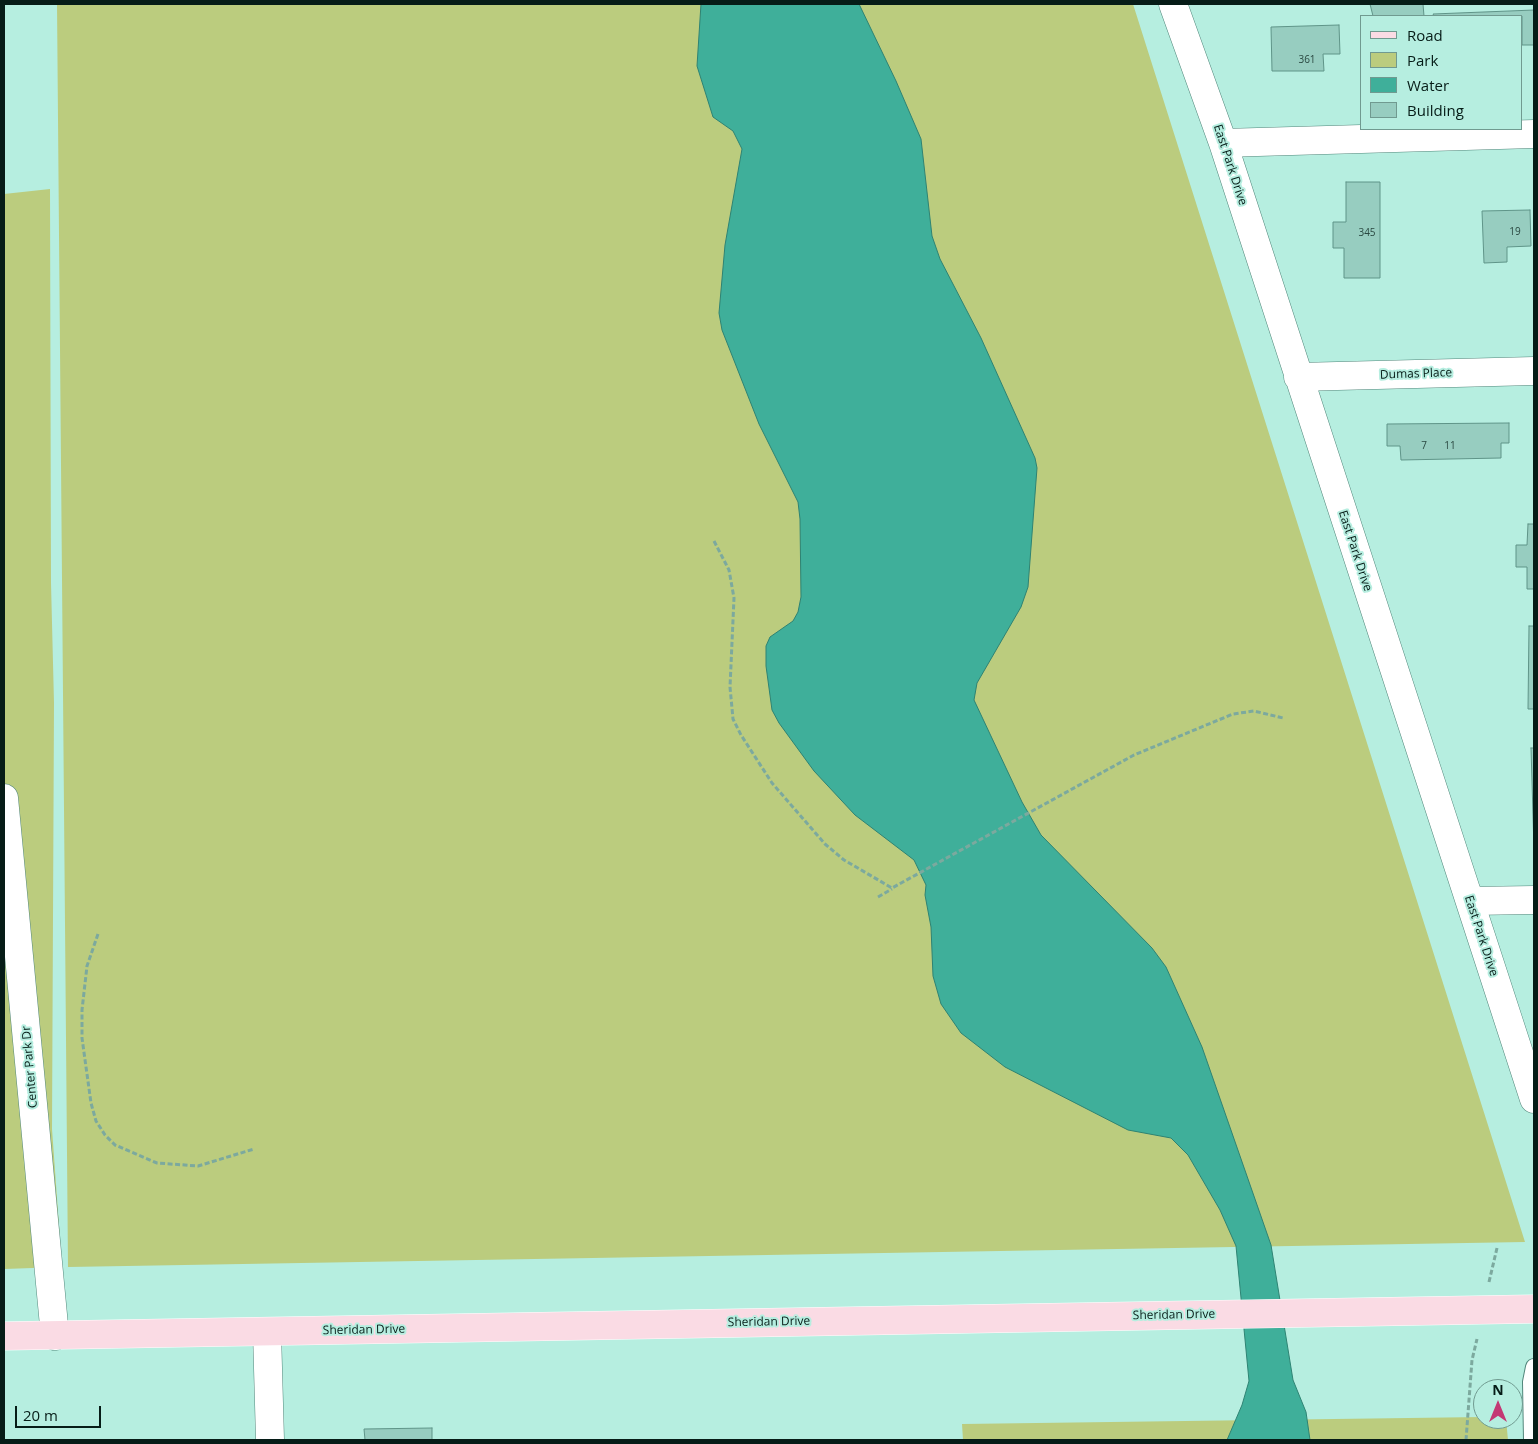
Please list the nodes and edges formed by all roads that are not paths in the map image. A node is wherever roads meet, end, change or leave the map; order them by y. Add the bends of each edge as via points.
1 (1173, 4) edge
2 (1534, 134) edge
3 (1224, 143) junction
4 (1534, 371) edge
5 (1298, 377) junction
6 (4, 798) edge
7 (1534, 900) edge
8 (1470, 901) junction
9 (1534, 1099) edge
10 (1534, 1310) edge
11 (267, 1332) junction
12 (4, 1336) edge
13 (55, 1336) junction
14 (1534, 1367) edge
15 (270, 1440) edge
16 (1532, 1440) edge

1 - 3 street, East Park Drive
2 - 3 street
3 - 5 street, East Park Drive
4 - 5 street, Dumas Place
5 - 8 street, East Park Drive
6 - 13 street, Center Park Dr
7 - 8 street
8 - 9 street, East Park Drive
10 - 11 main road, Sheridan Drive
11 - 13 main road, Sheridan Drive
11 - 15 street
12 - 13 main road, Sheridan Drive
14 - 16 lane via 1531,1382

